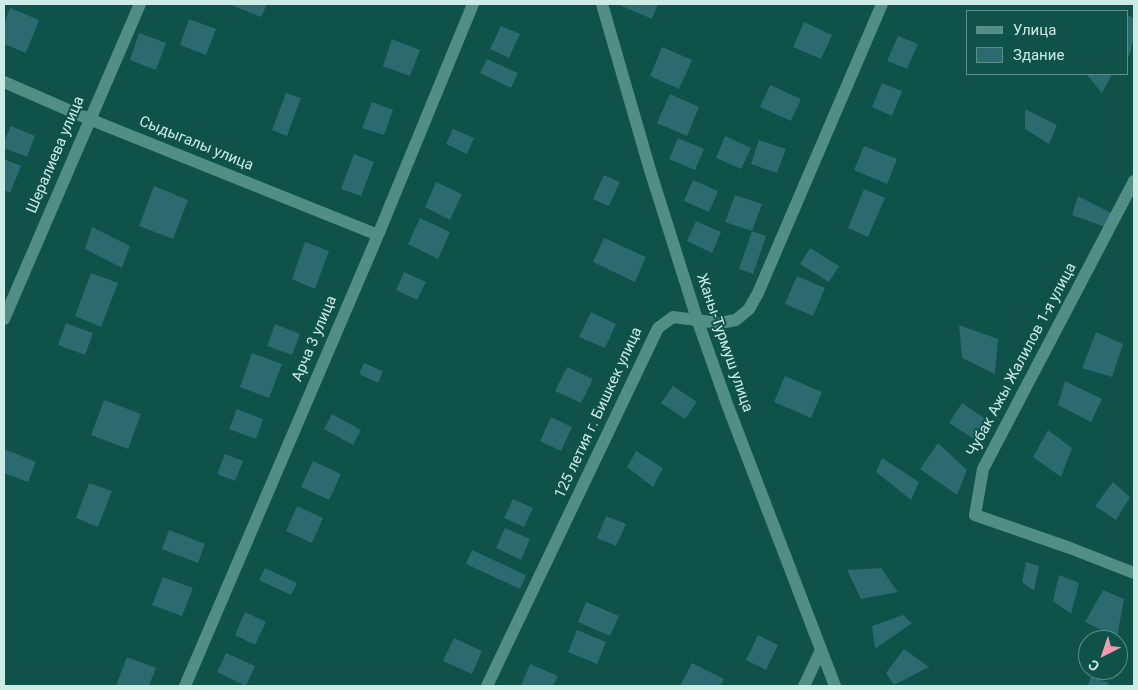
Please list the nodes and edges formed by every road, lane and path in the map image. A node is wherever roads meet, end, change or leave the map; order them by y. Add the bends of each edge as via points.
1 (140, 4) edge
2 (473, 4) edge
3 (602, 4) edge
4 (882, 4) edge
5 (4, 82) edge
6 (89, 119) junction
7 (1134, 181) edge
8 (378, 235) junction
9 (4, 319) edge
10 (697, 319) junction
11 (1134, 573) edge
12 (820, 650) junction
13 (185, 686) edge
14 (487, 686) edge
15 (804, 686) edge
16 (835, 686) edge

1 - 6 street, Шералиева улица
2 - 8 street, Арча 3 улица
3 - 10 street, Жаны-Турмуш улица
4 - 10 street, 125 летия г. Бишкек улица via 749,309 736,320 720,323
5 - 6 street, Сыдыгалы улица
6 - 8 street, Сыдыгалы улица
6 - 9 street, Шералиева улица
7 - 11 street, Чубак Ажы Жалилов 1-я улица via 982,469 975,515
8 - 13 street, Арча 3 улица
10 - 12 street, Жаны-Турмуш улица
10 - 14 street, 125 летия г. Бишкек улица via 674,317 658,328
12 - 15 street
12 - 16 street, Жаны-Турмуш улица

